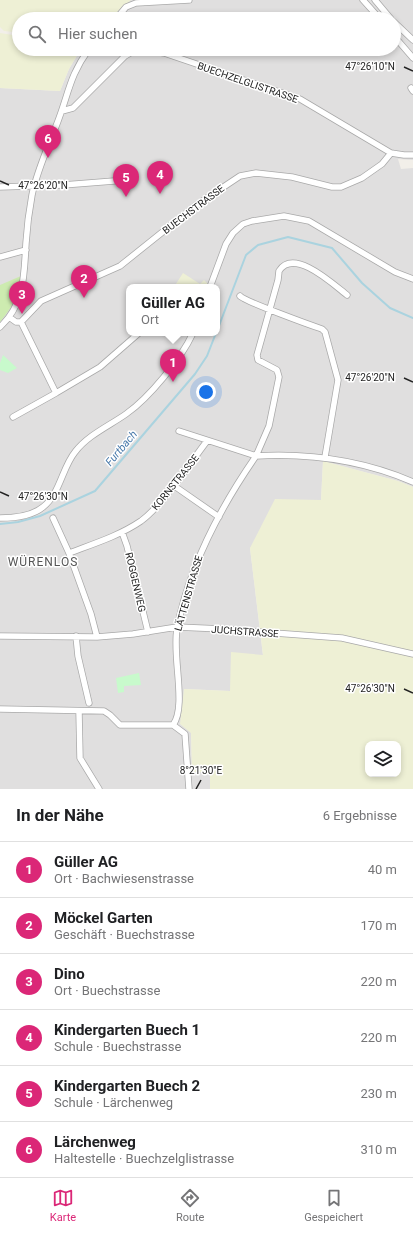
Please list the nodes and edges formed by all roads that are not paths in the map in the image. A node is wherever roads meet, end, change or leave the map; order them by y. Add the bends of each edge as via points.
1 (189, 0) edge
2 (363, 0) edge
3 (375, 0) edge
4 (122, 12) edge
5 (374, 12) edge
6 (385, 12) edge
7 (401, 29) edge
8 (413, 40) edge
9 (401, 44) edge
10 (84, 56) edge
11 (124, 56) edge
12 (173, 56) edge
13 (413, 58) edge
14 (62, 111) junction
15 (391, 153) junction
16 (413, 155) edge
17 (114, 180) dead end
18 (0, 187) edge
19 (34, 187) junction
20 (26, 250) junction
21 (0, 257) edge
22 (413, 279) edge
23 (211, 284) edge
24 (347, 295) dead end
25 (240, 296) dead end
26 (269, 308) junction
27 (10, 317) junction
28 (22, 322) junction
29 (0, 327) edge
30 (136, 336) edge
31 (191, 336) edge
32 (56, 393) junction
33 (13, 417) dead end
34 (179, 431) dead end
35 (207, 441) junction
36 (256, 456) junction
37 (326, 457) junction
38 (413, 482) edge
39 (173, 485) junction
40 (219, 517) junction
41 (0, 518) edge
42 (53, 518) dead end
43 (122, 532) junction
44 (69, 553) junction
45 (177, 627) junction
46 (148, 632) junction
47 (0, 636) edge
48 (76, 636) junction
49 (97, 637) junction
50 (413, 654) edge
51 (89, 703) dead end
52 (0, 709) edge
53 (80, 712) junction
54 (173, 725) junction
55 (99, 789) edge
56 (189, 789) edge

1 - 4 street via 136,3
2 - 5 street
3 - 6 street
7 - 8 street
9 - 13 street
10 - 14 street via 70,82
11 - 14 street via 73,108
12 - 15 street, BUECHZELGLISTRASSE via 300,99
14 - 19 street
15 - 16 street, BUECHZELGLISTRASSE
15 - 28 street, BUECHSTRASSE via 382,164 362,178 341,187 292,177 248,173 240,176 195,206 120,266 41,301
17 - 19 street
18 - 19 street
19 - 20 street
20 - 21 street
20 - 27 street via 23,288
22 - 23 street via 395,272 309,221 284,216 243,224 233,233 226,244
24 - 26 street via 309,267 293,263 283,266 278,271 278,280
25 - 26 street via 243,300
26 - 36 street, LÄTTENSTRASSE via 265,332 257,355 258,360 277,370 280,377 269,426
26 - 37 street via 325,332 338,380
27 - 28 street via 16,322
27 - 29 street
28 - 32 street
30 - 32 street via 100,367
31 - 41 street via 181,355 136,406 98,431 75,451 46,505 31,513
32 - 33 street
34 - 35 street
35 - 36 street
35 - 39 street, KORNSTRASSE
36 - 37 street
36 - 40 street, LÄTTENSTRASSE
37 - 38 street via 394,474
39 - 40 street
39 - 43 street, KORNSTRASSE via 156,508
40 - 45 street, LÄTTENSTRASSE via 196,560
42 - 44 street
43 - 44 street, KORNSTRASSE
43 - 46 street, ROGGENWEG via 128,546
44 - 49 street
45 - 46 street, JUCHSTRASSE
45 - 50 street, JUCHSTRASSE via 342,638
45 - 54 street, LÄTTENSTRASSE via 175,650 180,705 178,717
46 - 49 street, JUCHSTRASSE
47 - 48 street, JUCHSTRASSE
48 - 49 street, JUCHSTRASSE
48 - 51 street
52 - 53 street
53 - 54 street via 104,711 120,725
53 - 55 street via 80,758
54 - 56 street via 185,734 187,741

